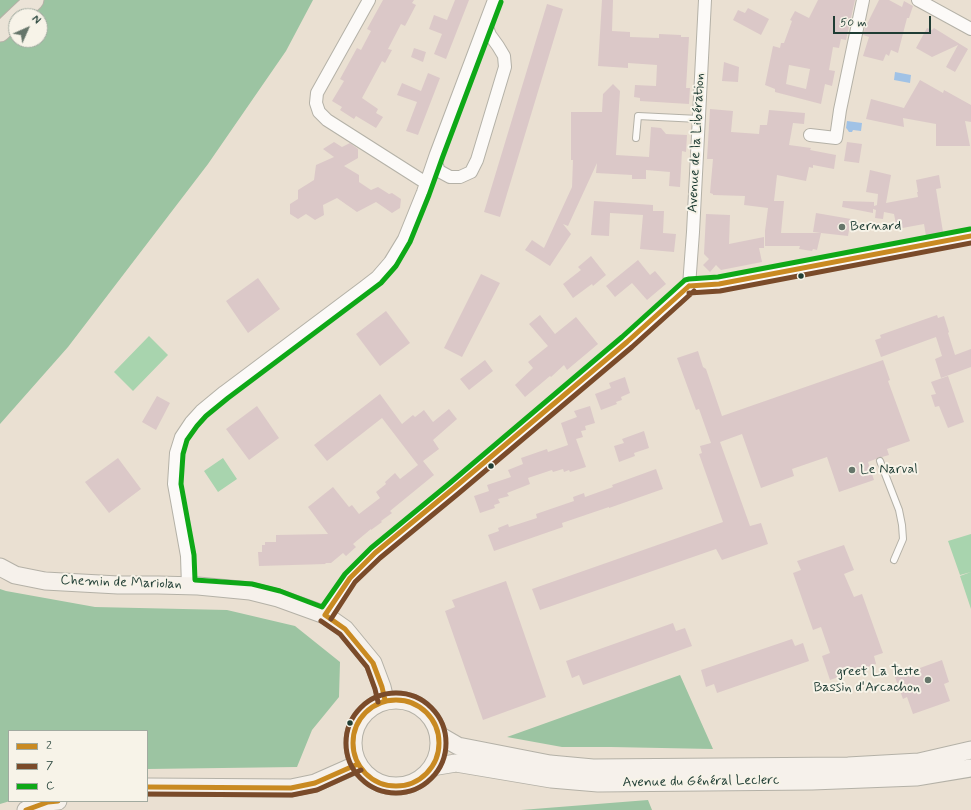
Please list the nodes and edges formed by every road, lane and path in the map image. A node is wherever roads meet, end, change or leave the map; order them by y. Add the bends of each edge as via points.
1 (34, 0) edge
2 (369, 0) edge
3 (494, 0) edge
4 (705, 0) edge
5 (863, 0) edge
6 (918, 0) edge
7 (25, 8) edge
8 (8, 24) edge
9 (486, 25) junction
10 (971, 29) edge
11 (0, 32) edge
12 (699, 119) junction
13 (810, 134) dead end
14 (636, 138) dead end
15 (436, 154) junction
16 (426, 183) junction
17 (971, 236) edge
18 (689, 286) junction
19 (880, 461) dead end
20 (894, 560) dead end
21 (0, 567) edge
22 (188, 586) junction
23 (325, 614) junction
24 (385, 700) junction
25 (439, 736) junction
26 (971, 750) edge
27 (358, 764) junction
28 (432, 768) junction
29 (971, 768) edge
30 (148, 787) edge
31 (48, 802) edge
32 (26, 810) edge

1 - 7 main road
2 - 16 street via 317,93 316,103 319,112 327,120
3 - 9 street
4 - 12 street, Avenue de la Libération
5 - 13 street via 836,138
6 - 10 street
8 - 11 main road
9 - 15 street
9 - 15 street via 504,56 505,67 477,160 471,172 460,177 450,177 439,171
12 - 14 lane via 638,116
12 - 18 street, Avenue de la Libération
15 - 16 street
16 - 22 street via 404,239 377,277 224,392 201,411 181,437 176,453 174,484 187,556
17 - 18 street via 719,284
18 - 23 street via 627,342 375,553 350,578
19 - 20 lane via 899,510 902,525 903,539
21 - 22 main road, Chemin de Mariolan via 15,575 45,580
22 - 23 main road, Chemin de Mariolan via 250,591
23 - 24 main road, Chemin de Mariolan via 345,629 373,663
24 - 25 main road via 409,701 420,706 436,724
24 - 27 main road via 363,714 356,726 353,738
25 - 26 main road, Avenue du Général Leclerc via 458,746 550,764 593,768 848,766 919,762
25 - 28 main road via 438,758
27 - 28 main road via 367,776 380,783 394,786 409,785 422,778
27 - 30 main road via 315,783 291,788
28 - 29 main road, Avenue du Général Leclerc via 456,763 551,779 598,783 812,781 916,777
31 - 32 main road

